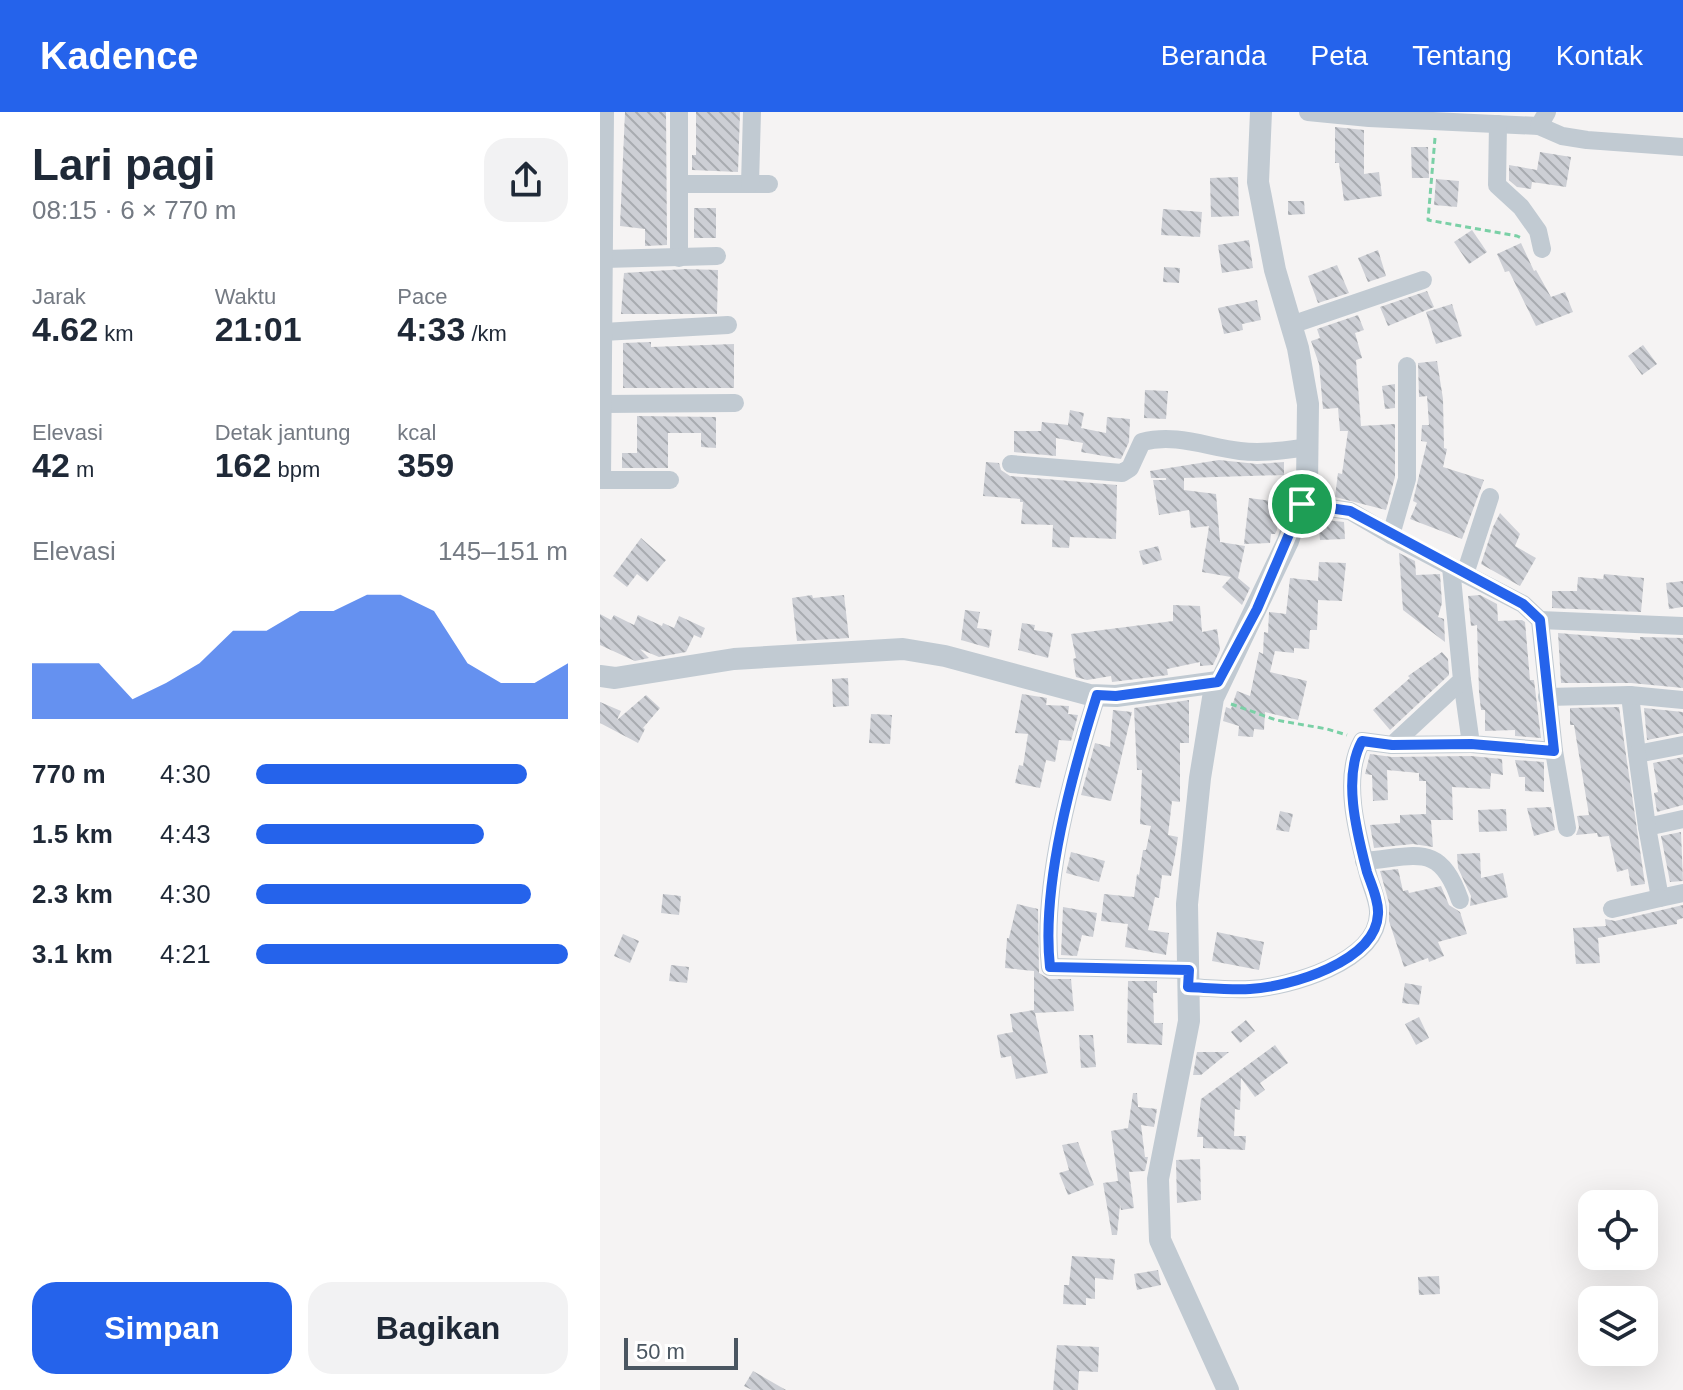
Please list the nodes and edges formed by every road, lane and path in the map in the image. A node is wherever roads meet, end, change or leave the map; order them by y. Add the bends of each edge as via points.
1 (605, 112) edge
2 (679, 112) edge
3 (752, 112) edge
4 (1261, 112) edge
5 (1308, 112) edge
6 (1369, 115) edge
7 (1543, 119) edge
8 (1435, 122) junction
9 (1498, 124) junction
10 (1683, 147) edge
11 (679, 184) junction
12 (750, 184) junction
13 (769, 184) dead end
14 (1542, 249) joint
15 (717, 256) dead end
16 (679, 258) junction
17 (604, 259) junction
18 (1423, 280) dead end
19 (728, 325) dead end
20 (1291, 325) junction
21 (603, 332) junction
22 (1407, 366) dead end
23 (735, 403) dead end
24 (603, 404) junction
25 (1309, 447) junction
26 (1011, 464) dead end
27 (601, 480) edge
28 (670, 480) dead end
29 (1490, 497) dead end
30 (1302, 504) junction
31 (1391, 535) junction
32 (1458, 570) junction
33 (1540, 620) junction
34 (1683, 626) edge
35 (600, 676) edge
36 (1462, 680) junction
37 (1215, 690) junction
38 (1097, 695) junction
39 (1630, 695) junction
40 (1547, 697) junction
41 (1683, 700) edge
42 (1362, 741) junction
43 (1471, 744) junction
44 (1392, 745) junction
45 (1683, 745) edge
46 (1554, 751) junction
47 (1637, 754) junction
48 (1683, 819) edge
49 (1647, 827) junction
50 (1567, 828) dead end
51 (1364, 861) junction
52 (1683, 893) edge
53 (1660, 898) junction
54 (1460, 900) dead end
55 (1612, 909) dead end
56 (1189, 978) junction
57 (1228, 1390) edge

1 - 17 street
2 - 11 street
3 - 12 street
4 - 20 street via 1258,182
5 - 6 street
6 - 8 street
7 - 9 street
7 - 10 street via 1562,136
8 - 9 street
8 - 14 path via 1428,220 1517,236
9 - 14 street via 1497,185 1538,231
11 - 12 street
11 - 16 street
12 - 13 street
15 - 16 street
16 - 17 street
17 - 21 street
18 - 20 street
19 - 21 street
20 - 25 street via 1308,404
21 - 24 street
22 - 31 street via 1407,479
23 - 24 street
24 - 27 street
25 - 26 street via 1244,452 1174,438 1142,442 1130,468 1122,473
25 - 30 street
27 - 28 street
29 - 32 street
30 - 31 street via 1350,511
30 - 37 street
31 - 32 street
32 - 33 street via 1523,604
32 - 36 street
33 - 34 street
33 - 40 street
35 - 38 street via 734,659 903,649
36 - 43 street
36 - 44 street
37 - 38 street
37 - 42 path via 1276,720
37 - 56 street via 1187,904
38 - 56 street via 1076,766 1049,906 1050,967
39 - 40 street
39 - 41 street
39 - 47 street
40 - 46 street
42 - 44 street
42 - 51 street via 1350,777
43 - 44 street
43 - 46 street
45 - 47 street
46 - 50 street
47 - 49 street
48 - 49 street
49 - 53 street
51 - 54 street via 1429,856 1453,881
51 - 56 street via 1379,913 1372,936 1353,954 1317,976 1252,989
52 - 53 street
53 - 55 street
56 - 57 street via 1189,1021 1158,1179 1160,1240

